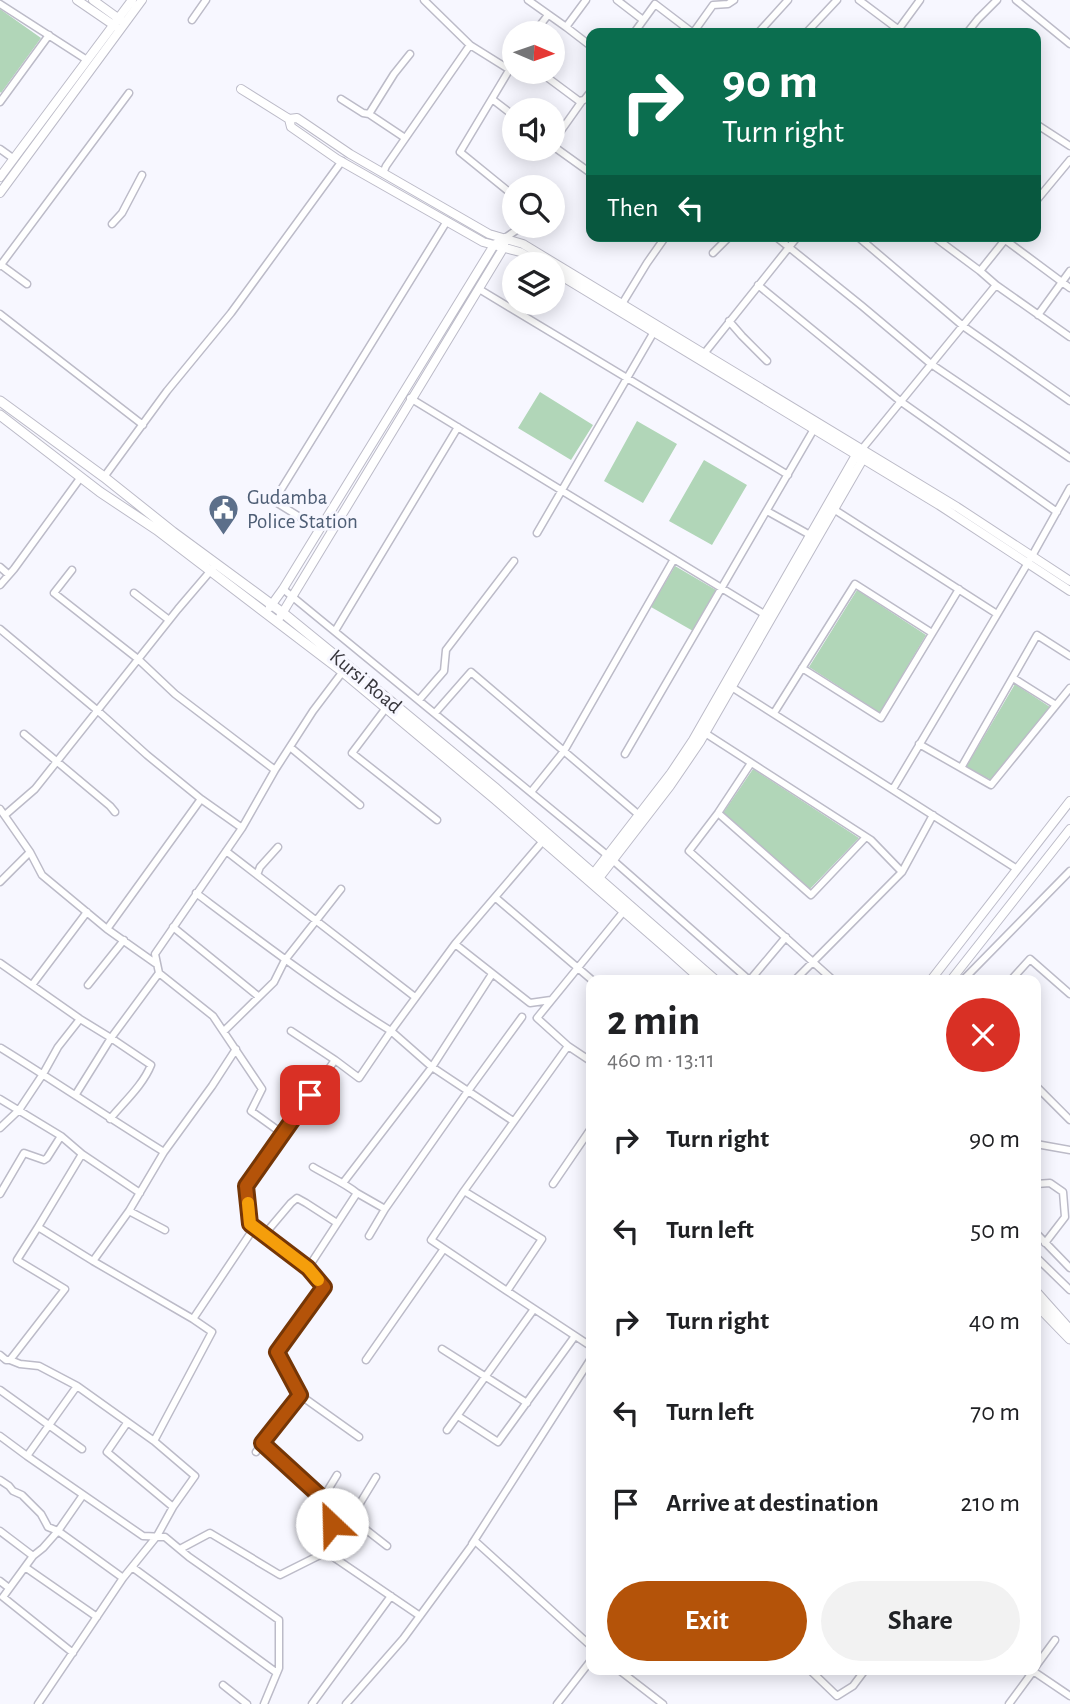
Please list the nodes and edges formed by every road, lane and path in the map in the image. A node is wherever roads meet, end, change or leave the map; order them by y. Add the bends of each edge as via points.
1 (77, 0) edge
2 (93, 0) edge
3 (132, 0) edge
4 (142, 0) edge
5 (206, 0) edge
6 (424, 0) edge
7 (528, 0) edge
8 (586, 0) edge
9 (617, 0) edge
10 (734, 0) edge
11 (788, 0) edge
12 (837, 0) edge
13 (859, 0) edge
14 (919, 0) edge
15 (997, 0) edge
16 (1016, 0) edge
17 (656, 2) edge
18 (0, 4) edge
19 (548, 15) junction
20 (192, 20) dead end
21 (643, 20) junction
22 (543, 21) edge
23 (119, 24) junction
24 (566, 27) junction
25 (637, 28) edge
26 (687, 28) edge
27 (697, 28) edge
28 (763, 28) edge
29 (811, 28) edge
30 (896, 28) edge
31 (902, 28) edge
32 (971, 28) edge
33 (49, 35) junction
34 (586, 42) edge
35 (1070, 44) edge
36 (470, 45) junction
37 (410, 54) dead end
38 (87, 60) junction
39 (502, 65) edge
40 (502, 83) edge
41 (556, 84) edge
42 (241, 89) dead end
43 (129, 93) dead end
44 (586, 97) edge
45 (341, 99) dead end
46 (492, 99) junction
47 (582, 101) junction
48 (0, 102) edge
49 (502, 107) edge
50 (369, 114) junction
51 (289, 119) junction
52 (565, 126) edge
53 (1041, 127) edge
54 (405, 138) junction
55 (1070, 146) edge
56 (0, 149) edge
57 (565, 153) edge
58 (14, 159) junction
59 (1070, 160) edge
60 (342, 161) junction
61 (586, 169) edge
62 (383, 173) junction
63 (142, 175) dead end
64 (0, 177) edge
65 (502, 186) edge
66 (0, 193) edge
67 (1041, 195) edge
68 (447, 221) junction
69 (112, 224) dead end
70 (509, 238) edge
71 (662, 242) edge
72 (724, 242) edge
73 (782, 242) edge
74 (793, 242) edge
75 (864, 242) edge
76 (941, 242) edge
77 (1001, 242) edge
78 (1009, 242) edge
79 (504, 243) junction
80 (494, 245) junction
81 (788, 247) junction
82 (522, 252) edge
83 (713, 253) dead end
84 (0, 266) edge
85 (980, 271) junction
86 (1070, 271) edge
87 (565, 278) edge
88 (1062, 282) junction
89 (27, 284) dead end
90 (758, 285) junction
91 (996, 285) junction
92 (1070, 288) edge
93 (479, 289) junction
94 (622, 304) junction
95 (0, 314) edge
96 (1038, 314) junction
97 (729, 321) junction
98 (963, 326) junction
99 (656, 329) junction
100 (1070, 337) edge
101 (702, 356) junction
102 (767, 362) dead end
103 (931, 364) junction
104 (627, 378) junction
105 (403, 394) junction
106 (412, 400) junction
107 (0, 401) edge
108 (900, 401) junction
109 (1070, 401) edge
110 (0, 415) edge
111 (143, 425) junction
112 (458, 427) junction
113 (814, 429) junction
114 (861, 454) junction
115 (1070, 458) edge
116 (788, 475) junction
117 (81, 477) junction
118 (104, 477) junction
119 (1070, 488) edge
120 (562, 491) junction
121 (835, 510) junction
122 (767, 511) junction
123 (1056, 512) junction
124 (319, 529) junction
125 (537, 533) dead end
126 (810, 535) junction
127 (674, 559) junction
128 (1030, 560) junction
129 (514, 561) dead end
130 (0, 567) edge
131 (214, 568) junction
132 (72, 569) dead end
133 (8, 574) junction
134 (1070, 581) edge
135 (0, 585) edge
136 (722, 588) junction
137 (283, 589) junction
138 (959, 589) junction
139 (1070, 591) edge
140 (134, 593) dead end
141 (293, 597) junction
142 (269, 609) junction
143 (997, 614) junction
144 (768, 616) junction
145 (280, 617) junction
146 (169, 620) junction
147 (335, 631) junction
148 (1, 633) edge
149 (932, 633) junction
150 (1070, 656) edge
151 (138, 659) junction
152 (803, 668) junction
153 (345, 669) junction
154 (1013, 678) junction
155 (729, 685) junction
156 (1070, 688) edge
157 (419, 700) junction
158 (1056, 705) junction
159 (386, 708) junction
160 (97, 711) junction
161 (435, 713) junction
162 (774, 713) junction
163 (705, 733) junction
164 (24, 734) dead end
165 (919, 744) junction
166 (290, 747) junction
167 (564, 751) junction
168 (625, 754) dead end
169 (58, 761) junction
170 (751, 763) junction
171 (961, 768) junction
172 (275, 770) junction
173 (893, 789) junction
174 (531, 792) junction
175 (201, 799) junction
176 (1070, 801) edge
177 (360, 805) dead end
178 (2, 812) edge
179 (115, 812) dead end
180 (718, 813) junction
181 (639, 815) junction
182 (933, 815) junction
183 (437, 820) dead end
184 (242, 828) junction
185 (1070, 829) edge
186 (866, 837) junction
187 (543, 841) junction
188 (278, 847) dead end
189 (226, 851) junction
190 (30, 852) junction
191 (610, 858) junction
192 (1017, 869) junction
193 (1070, 871) edge
194 (902, 872) junction
195 (257, 875) junction
196 (1, 878) edge
197 (594, 879) junction
198 (341, 889) dead end
199 (196, 893) junction
200 (496, 898) junction
201 (624, 911) junction
202 (87, 912) junction
203 (317, 921) junction
204 (173, 927) junction
205 (107, 929) junction
206 (786, 937) junction
207 (124, 940) junction
208 (455, 944) junction
209 (285, 960) junction
210 (813, 962) junction
211 (0, 963) edge
212 (155, 963) junction
213 (576, 968) junction
214 (159, 973) junction
215 (492, 974) junction
216 (696, 975) edge
217 (709, 975) edge
218 (743, 975) edge
219 (753, 975) edge
220 (800, 975) edge
221 (827, 975) edge
222 (935, 975) edge
223 (955, 975) edge
224 (968, 975) edge
225 (1015, 975) edge
226 (586, 976) edge
227 (32, 985) junction
228 (88, 985) dead end
229 (1070, 994) edge
230 (258, 996) junction
231 (415, 997) junction
232 (551, 1000) junction
233 (522, 1017) dead end
234 (80, 1019) junction
235 (224, 1031) junction
236 (291, 1031) dead end
237 (391, 1031) junction
238 (111, 1038) junction
239 (568, 1046) junction
240 (1, 1048) edge
241 (236, 1049) junction
242 (586, 1058) edge
243 (335, 1060) junction
244 (432, 1067) junction
245 (43, 1074) junction
246 (468, 1091) junction
247 (1041, 1091) edge
248 (76, 1094) junction
249 (0, 1099) edge
250 (19, 1110) junction
251 (110, 1119) junction
252 (1070, 1120) edge
253 (513, 1121) junction
254 (0, 1128) edge
255 (283, 1133) junction
256 (61, 1136) junction
257 (586, 1136) edge
258 (1041, 1145) edge
259 (1070, 1150) edge
260 (164, 1152) junction
261 (82, 1154) junction
262 (313, 1167) dead end
263 (343, 1183) junction
264 (553, 1184) dead end
265 (1041, 1184) edge
266 (464, 1191) junction
267 (140, 1192) junction
268 (357, 1193) junction
269 (0, 1194) edge
270 (386, 1209) junction
271 (129, 1211) junction
272 (337, 1223) junction
273 (38, 1227) junction
274 (254, 1228) junction
275 (165, 1230) dead end
276 (264, 1235) junction
277 (369, 1236) dead end
278 (1041, 1239) edge
279 (1045, 1243) junction
280 (443, 1250) junction
281 (93, 1261) junction
282 (1041, 1262) edge
283 (308, 1268) junction
284 (1070, 1268) edge
285 (1070, 1290) edge
286 (507, 1291) junction
287 (1041, 1297) edge
288 (534, 1309) junction
289 (1041, 1309) edge
290 (194, 1319) junction
291 (1070, 1329) edge
292 (575, 1336) junction
293 (1070, 1339) edge
294 (586, 1343) edge
295 (442, 1349) dead end
296 (0, 1354) edge
297 (10, 1360) junction
298 (366, 1360) dead end
299 (586, 1366) edge
300 (485, 1377) junction
301 (77, 1386) junction
302 (0, 1390) edge
303 (300, 1395) junction
304 (527, 1403) junction
305 (458, 1416) junction
306 (127, 1423) junction
307 (49, 1426) junction
308 (447, 1430) dead end
309 (0, 1436) edge
310 (359, 1437) dead end
311 (154, 1441) junction
312 (262, 1443) junction
313 (82, 1449) dead end
314 (256, 1452) dead end
315 (27, 1456) junction
316 (337, 1475) dead end
317 (376, 1477) dead end
318 (0, 1480) edge
319 (83, 1495) junction
320 (323, 1498) junction
321 (331, 1506) junction
322 (173, 1507) junction
323 (351, 1518) junction
324 (0, 1531) edge
325 (58, 1531) junction
326 (157, 1536) junction
327 (333, 1542) junction
328 (472, 1545) junction
329 (387, 1546) dead end
330 (180, 1549) junction
331 (326, 1552) junction
332 (33, 1556) junction
333 (25, 1567) junction
334 (132, 1567) junction
335 (123, 1578) junction
336 (0, 1581) edge
337 (9, 1588) junction
338 (391, 1596) junction
339 (1, 1599) edge
340 (97, 1616) junction
341 (420, 1616) junction
342 (1055, 1640) dead end
343 (586, 1642) edge
344 (73, 1653) junction
345 (1041, 1659) edge
346 (586, 1667) edge
347 (277, 1673) junction
348 (1041, 1674) edge
349 (625, 1675) edge
350 (815, 1675) edge
351 (861, 1675) edge
352 (1030, 1675) edge
353 (223, 1685) dead end
354 (1070, 1696) edge
355 (38, 1704) edge
356 (247, 1704) edge
357 (264, 1704) edge
358 (312, 1704) edge
359 (346, 1704) edge
360 (557, 1704) edge
361 (663, 1704) edge
362 (1009, 1704) edge

1 - 23 street
2 - 23 street
3 - 23 street
4 - 23 street
5 - 20 street
6 - 36 street
7 - 19 street
8 - 24 street
9 - 21 street
10 - 27 street via 713,5
11 - 28 street
12 - 29 street
13 - 30 street
14 - 31 street
15 - 32 street
16 - 35 street
17 - 21 street
17 - 26 street
18 - 33 street
19 - 22 street
19 - 24 street
21 - 25 street
23 - 38 street
23 - 66 street
24 - 34 street
33 - 38 street
33 - 48 street
36 - 39 street
36 - 54 street
37 - 50 street
38 - 58 street
40 - 46 street
41 - 47 street
42 - 51 street
43 - 84 street
44 - 47 street
45 - 50 street
46 - 49 street
46 - 65 street via 460,152
47 - 52 street
50 - 54 street
51 - 60 street via 291,127
51 - 62 street via 297,118
53 - 55 street
54 - 62 street
56 - 58 street
57 - 61 street
58 - 64 street
59 - 67 street
60 - 68 street
60 - 111 street
62 - 79 street
63 - 69 street
68 - 80 street
68 - 124 street via 274,501
70 - 79 street
71 - 94 street
72 - 83 street
73 - 81 street
74 - 81 street
75 - 98 street
76 - 85 street
77 - 85 street
78 - 88 street
79 - 80 street
79 - 82 street
79 - 93 street
79 - 94 street via 523,244
80 - 105 street
81 - 90 street
81 - 103 street
84 - 89 street
85 - 91 street
86 - 88 street
87 - 99 street
88 - 92 street
88 - 96 street
90 - 97 street
90 - 108 street
91 - 96 street
91 - 98 street
93 - 104 street
93 - 106 street
94 - 99 street
95 - 111 street
96 - 100 street
97 - 101 street
97 - 102 street
98 - 103 street
98 - 109 street
99 - 101 street
99 - 104 street
101 - 113 street
101 - 114 street
103 - 108 street
103 - 115 street
104 - 116 street
104 - 120 street
105 - 106 street
105 - 124 street
106 - 112 street
106 - 141 street
107 - 118 main road, Kursi Road
108 - 114 street
108 - 123 street
110 - 117 main road, Kursi Road
111 - 118 street
112 - 120 street
112 - 147 street
113 - 114 street
113 - 116 street
114 - 121 street
114 - 126 street
114 - 128 street via 957,507
116 - 122 street
117 - 131 main road, Kursi Road
117 - 133 street
118 - 131 main road, Kursi Road
119 - 123 street
120 - 125 street
120 - 127 street
121 - 138 street
121 - 144 street
122 - 126 street
122 - 136 street
123 - 128 street
124 - 137 street
126 - 144 street
127 - 136 street
127 - 167 street
128 - 134 street
128 - 139 street
128 - 143 street
129 - 157 street via 446,650 444,671
130 - 133 street
131 - 142 main road, Kursi Road
131 - 146 street
132 - 151 street via 54,593
133 - 135 street
136 - 144 street
136 - 168 street
137 - 141 street
137 - 142 street
138 - 143 street
138 - 149 street
140 - 146 street
141 - 145 street
141 - 147 street
142 - 145 main road, Kursi Road
143 - 165 street
144 - 155 street
145 - 153 main road, Kursi Road
146 - 151 street
147 - 157 street
148 - 160 street
149 - 152 street via 855,584
149 - 152 street via 881,718
150 - 154 street via 1037,635
151 - 160 street
151 - 172 street
152 - 162 street
153 - 159 main road, Kursi Road
153 - 166 street
153 - 197 main road, Kursi Road
154 - 158 street
154 - 171 street
155 - 162 street
155 - 163 street
155 - 181 street
156 - 158 street
157 - 161 street
158 - 171 street via 991,785
159 - 183 street via 352,753
159 - 187 main road, Kursi Road
160 - 169 street
160 - 175 street
161 - 167 street via 471,672
161 - 174 street
162 - 173 street
163 - 170 street
163 - 191 street via 670,786
164 - 169 street
165 - 171 street
165 - 173 street
166 - 172 street
166 - 177 street
167 - 174 street
167 - 181 street
169 - 178 street via 35,789
169 - 179 street
170 - 180 street
170 - 186 street
172 - 184 street
173 - 182 street
174 - 191 street
175 - 184 street
175 - 205 street
176 - 192 street
178 - 190 street
180 - 186 street via 811,895
180 - 206 street via 689,850
181 - 191 street
182 - 192 street
182 - 194 street
184 - 189 street
185 - 223 street
186 - 194 street
187 - 197 main road, Kursi Road
187 - 200 street
188 - 195 street
189 - 195 street
189 - 199 street
190 - 196 street
190 - 202 street via 42,875
191 - 197 street
191 - 218 street
192 - 222 street
193 - 224 street
194 - 210 street
195 - 203 street
197 - 201 main road, Kursi Road
197 - 217 main road, Kursi Road
198 - 203 street
199 - 204 street
199 - 209 street
200 - 208 street
200 - 213 street
201 - 213 street
201 - 216 main road, Kursi Road
202 - 205 street
202 - 227 street
203 - 209 street
203 - 231 street
204 - 212 street via 155,954
204 - 230 street
205 - 207 street
206 - 210 street
206 - 219 street
207 - 212 street
207 - 228 street
208 - 215 street
208 - 231 street
209 - 230 street via 274,982
209 - 237 street
210 - 220 street
210 - 221 street
211 - 227 street
212 - 214 street
213 - 226 street
213 - 232 street
214 - 235 street via 213,1016
214 - 238 street
215 - 232 street via 530,1003
215 - 244 street
225 - 229 street via 1030,958
227 - 234 street
230 - 235 street
231 - 237 street
232 - 239 street via 537,1018
233 - 246 street
234 - 238 street
234 - 245 street
235 - 241 street
236 - 243 street
237 - 243 street via 359,1078
237 - 244 street
238 - 248 street
238 - 251 street via 151,1065
239 - 242 street
239 - 253 street
240 - 245 street
241 - 255 street via 262,1089 251,1111
241 - 260 street
243 - 255 street
244 - 246 street
244 - 263 street
245 - 248 street
245 - 250 street
246 - 253 street
246 - 270 street
247 - 252 street
248 - 251 street
249 - 250 street
250 - 254 street
250 - 256 street
251 - 260 street
253 - 266 street
255 - 274 street via 246,1186
256 - 261 street
256 - 269 street via 44,1160 24,1153
257 - 264 street
258 - 259 street
260 - 267 street
261 - 267 street
261 - 273 street
262 - 263 street
263 - 268 street
265 - 279 street via 1063,1192 1065,1217
266 - 280 street via 430,1240
266 - 286 street via 542,1239
267 - 271 street
268 - 270 street
268 - 272 street
270 - 277 street
271 - 275 street
271 - 281 street
272 - 276 street via 297,1198
272 - 283 street
273 - 281 street
273 - 297 street via 17,1260 65,1289
274 - 276 street
274 - 290 street
276 - 283 street
278 - 279 street
279 - 284 street
280 - 286 street
280 - 298 street
281 - 290 street
282 - 285 street
283 - 303 street via 324,1287 277,1352
286 - 288 street
287 - 291 main road
288 - 292 street
288 - 300 street
289 - 293 main road
290 - 311 street via 212,1332
292 - 294 street
292 - 304 street
295 - 300 street
296 - 297 street
297 - 301 street via 39,1366
299 - 328 street
300 - 304 street
300 - 305 street
301 - 306 street
301 - 307 street
302 - 307 street
303 - 310 street
303 - 312 street
304 - 305 street via 498,1442
305 - 308 street
306 - 311 street
306 - 322 street via 107,1452
307 - 313 street
307 - 315 street
309 - 315 street
311 - 322 street via 195,1476
312 - 314 street
312 - 320 street
315 - 319 street
316 - 320 street
317 - 323 street
318 - 325 street via 22,1495 48,1527
319 - 325 street
319 - 326 street via 143,1536
320 - 321 street
321 - 323 street
321 - 327 street
322 - 326 street
323 - 327 street
323 - 329 street
324 - 332 street
325 - 332 street
325 - 335 street
326 - 330 street
326 - 334 street
327 - 331 street
328 - 341 street
328 - 343 street via 475,1541
330 - 331 street via 210,1533 280,1575
330 - 347 street via 279,1620
331 - 338 street
332 - 333 street
333 - 337 street
333 - 340 street
334 - 335 street
334 - 347 street
335 - 340 street
336 - 337 street
337 - 339 street
338 - 341 street
338 - 358 street
339 - 344 street
340 - 344 street
341 - 359 street
342 - 345 street
344 - 355 street
346 - 360 street
347 - 357 street
348 - 354 street
349 - 361 street
350 - 351 street via 837,1696
352 - 362 street
353 - 356 street

